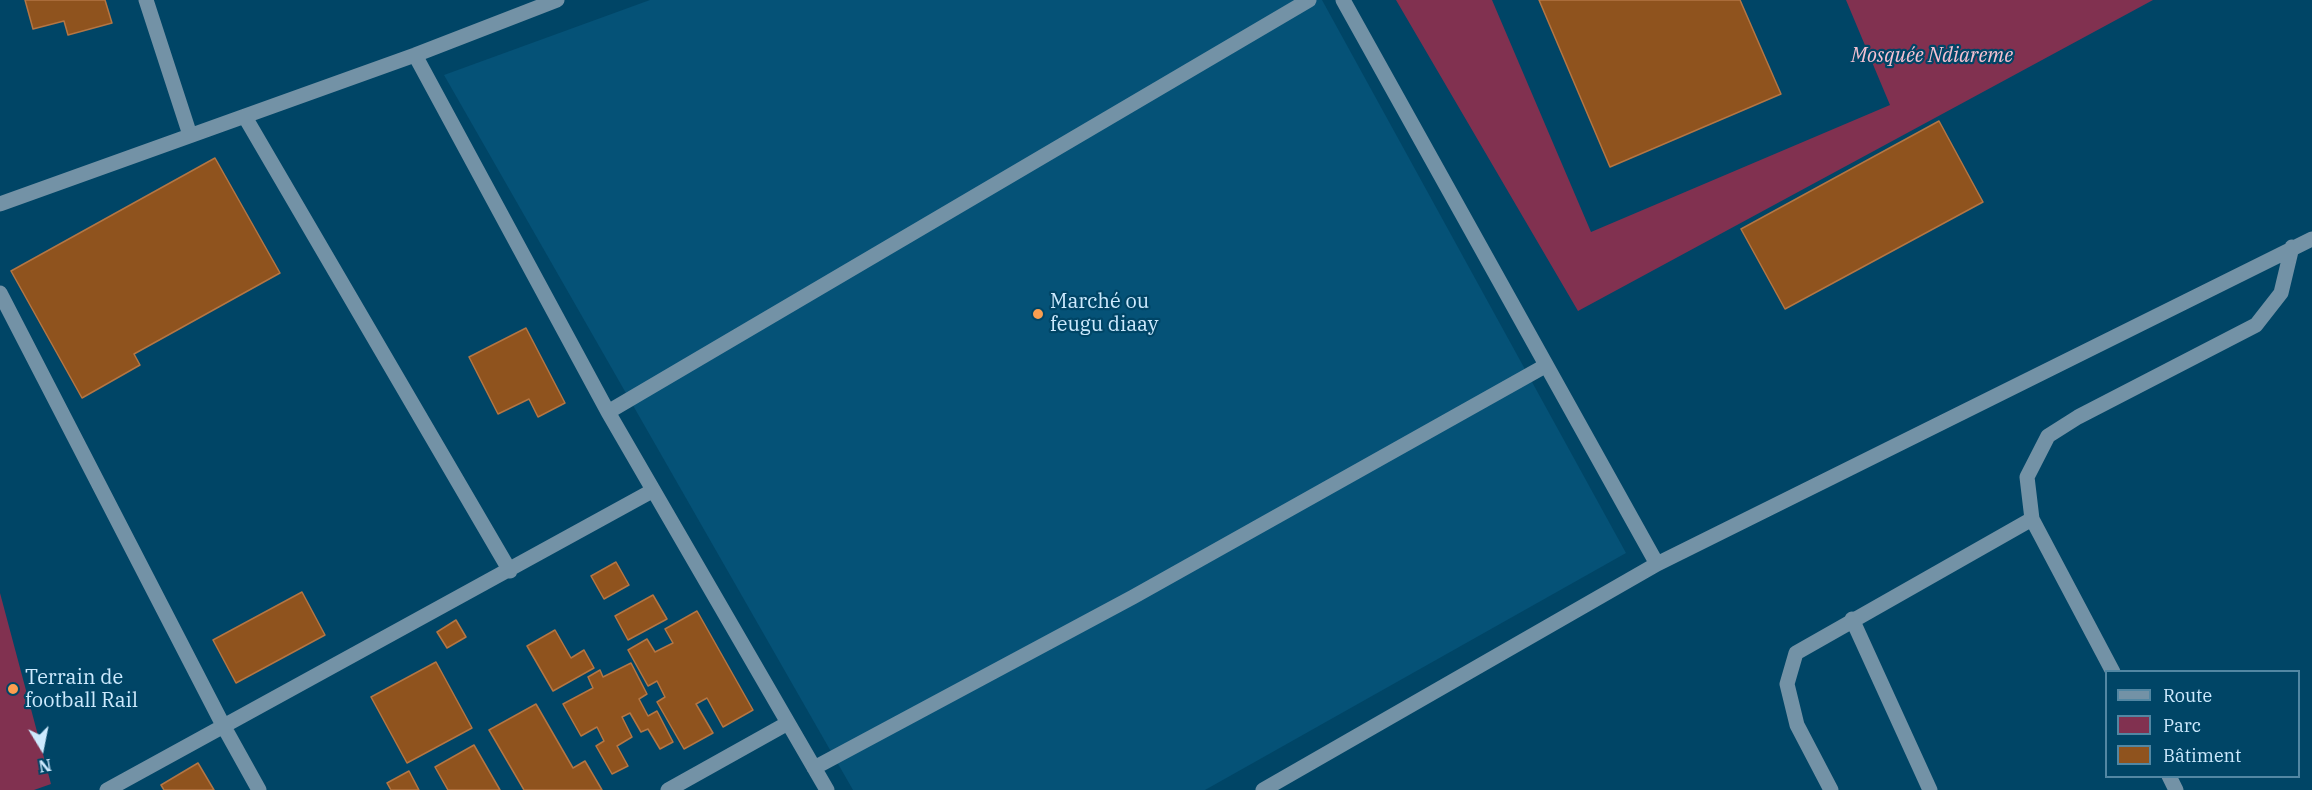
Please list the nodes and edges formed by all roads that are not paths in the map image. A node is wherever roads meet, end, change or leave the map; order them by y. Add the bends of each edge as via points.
1 (146, 0) edge
2 (558, 0) edge
3 (1309, 0) edge
4 (1342, 0) edge
5 (415, 55) junction
6 (245, 117) junction
7 (190, 135) junction
8 (0, 204) edge
9 (2312, 239) edge
10 (2292, 247) junction
11 (0, 293) edge
12 (1545, 366) junction
13 (608, 412) junction
14 (652, 491) junction
15 (2031, 519) junction
16 (1657, 564) junction
17 (510, 571) junction
18 (1852, 619) junction
19 (2112, 670) edge
20 (788, 723) junction
21 (224, 728) junction
22 (814, 768) junction
23 (106, 790) edge
24 (260, 790) edge
25 (668, 790) edge
26 (827, 790) edge
27 (1263, 790) edge
28 (1831, 790) edge
29 (1930, 790) edge

1 - 7 street
2 - 5 street
3 - 13 street
4 - 12 street
5 - 6 street
5 - 13 street
6 - 7 street
6 - 17 street
7 - 8 street
9 - 10 street
10 - 15 street via 2281,293 2256,325 2048,436 2027,477
10 - 16 street
11 - 21 street
12 - 16 street
12 - 22 street via 1133,597
13 - 14 street
14 - 17 street
14 - 20 street
15 - 18 street
15 - 19 street
16 - 27 street
17 - 21 street
18 - 28 street via 1796,653 1787,684 1797,724
18 - 29 street
20 - 22 street
20 - 25 street
21 - 23 street
21 - 24 street
22 - 26 street

